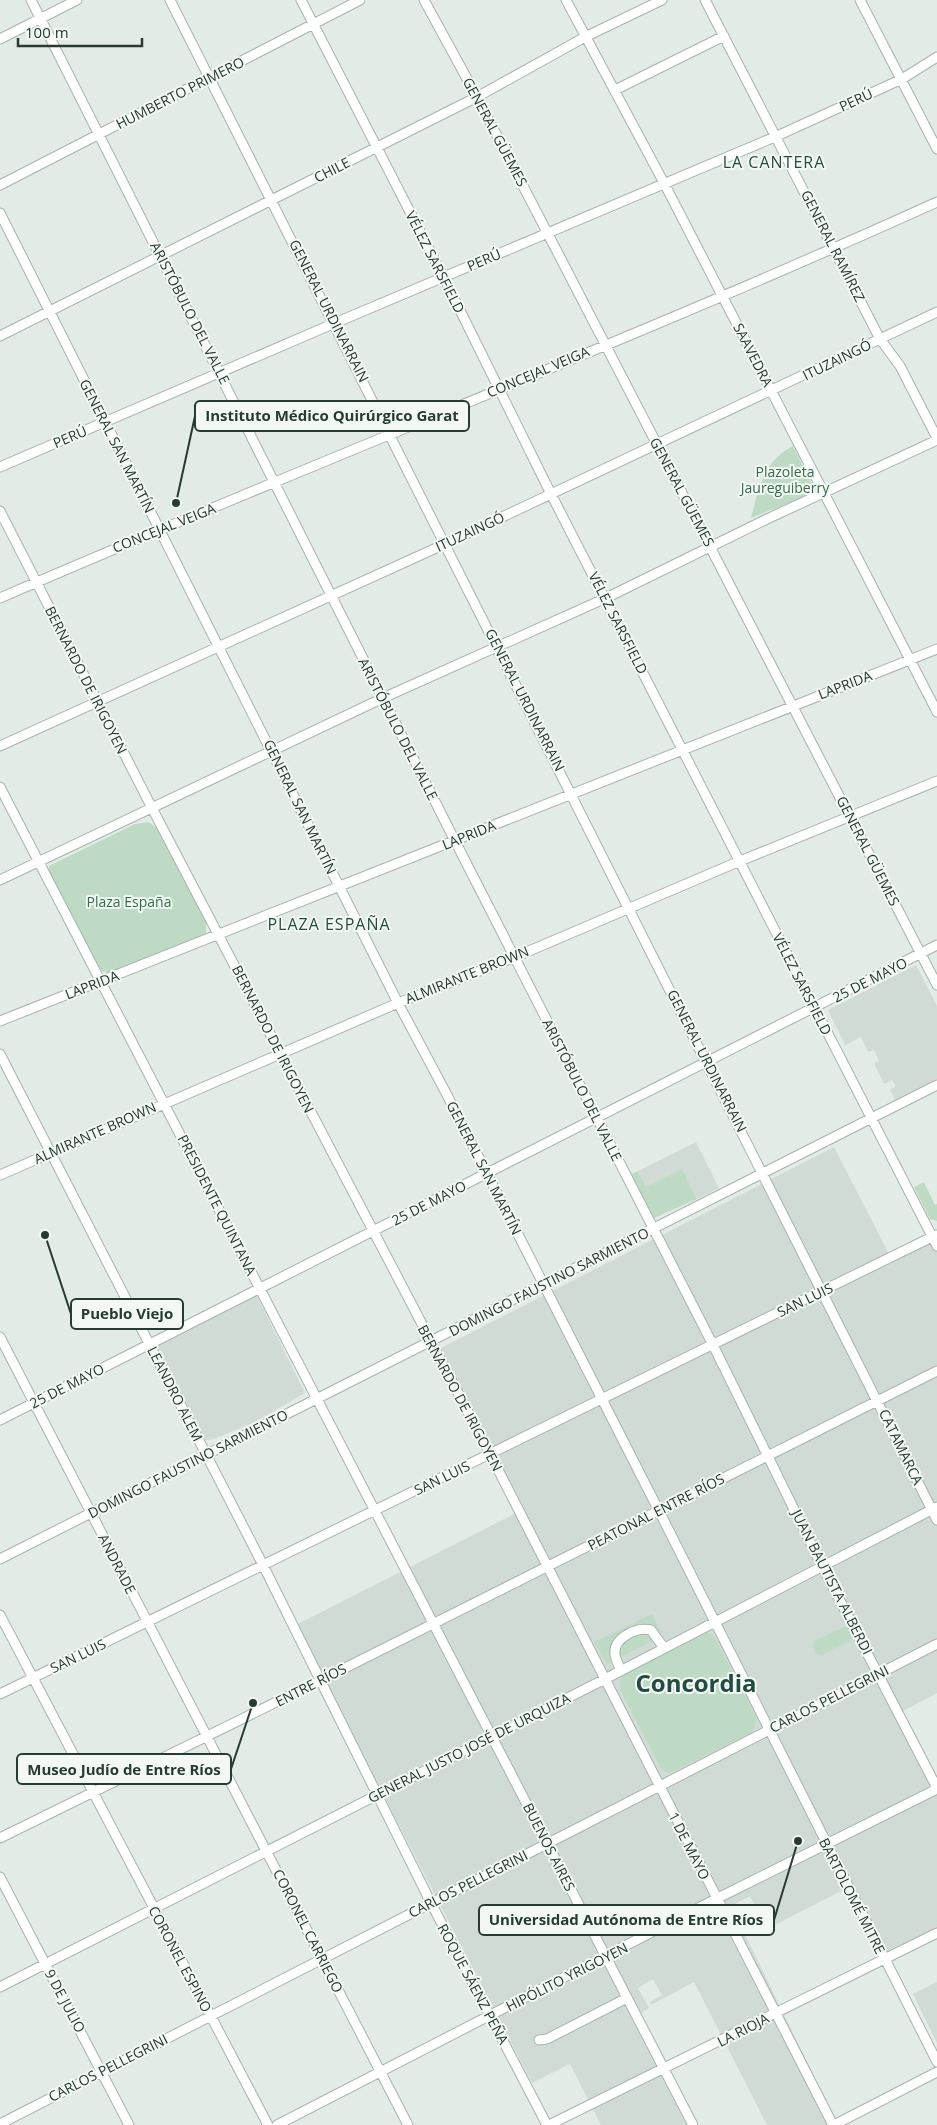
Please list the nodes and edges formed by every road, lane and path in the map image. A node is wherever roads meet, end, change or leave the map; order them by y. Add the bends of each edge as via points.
1 (31, 0) edge
2 (77, 0) edge
3 (170, 0) edge
4 (301, 0) edge
5 (360, 0) edge
6 (424, 0) edge
7 (566, 0) edge
8 (662, 0) edge
9 (705, 0) edge
10 (860, 0) edge
11 (40, 18) junction
12 (314, 24) junction
13 (724, 36) junction
14 (585, 37) junction
15 (0, 39) edge
16 (937, 57) edge
17 (211, 77) junction
18 (902, 79) junction
19 (615, 90) junction
20 (477, 97) junction
21 (99, 134) junction
22 (777, 136) junction
23 (377, 147) junction
24 (937, 149) edge
25 (664, 183) junction
26 (0, 185) edge
27 (272, 200) junction
28 (937, 202) edge
29 (0, 213) edge
30 (548, 233) junction
31 (834, 248) junction
32 (161, 255) junction
33 (444, 278) junction
34 (722, 295) junction
35 (49, 312) junction
36 (937, 312) edge
37 (335, 323) junction
38 (0, 336) edge
39 (880, 339) junction
40 (606, 344) junction
41 (220, 372) junction
42 (498, 389) junction
43 (771, 391) junction
44 (105, 422) junction
45 (391, 434) junction
46 (937, 439) edge
47 (657, 445) junction
48 (0, 467) edge
49 (275, 483) junction
50 (824, 493) junction
51 (551, 494) junction
52 (0, 512) edge
53 (158, 529) junction
54 (445, 544) junction
55 (711, 546) junction
56 (36, 582) junction
57 (332, 596) junction
58 (0, 598) edge
59 (606, 598) junction
60 (218, 646) junction
61 (498, 647) junction
62 (937, 649) edge
63 (910, 660) junction
64 (383, 698) junction
65 (97, 701) junction
66 (793, 705) junction
67 (937, 712) edge
68 (0, 746) edge
69 (272, 751) junction
70 (684, 751) junction
71 (937, 781) edge
72 (0, 787) edge
73 (572, 794) junction
74 (153, 810) junction
75 (851, 816) junction
76 (455, 841) junction
77 (740, 861) junction
78 (39, 862) junction
79 (0, 880) edge
80 (340, 888) junction
81 (630, 908) junction
82 (218, 935) junction
83 (937, 945) edge
84 (920, 954) junction
85 (514, 957) junction
86 (101, 982) junction
87 (937, 985) edge
88 (398, 1002) junction
89 (814, 1009) junction
90 (0, 1021) edge
91 (0, 1054) edge
92 (280, 1054) junction
93 (708, 1063) junction
94 (937, 1085) edge
95 (164, 1103) junction
96 (597, 1119) junction
97 (871, 1119) junction
98 (50, 1153) junction
99 (0, 1174) edge
100 (487, 1174) junction
101 (764, 1174) junction
102 (654, 1230) junction
103 (372, 1232) junction
104 (935, 1236) edge
105 (937, 1246) edge
106 (544, 1284) junction
107 (260, 1288) junction
108 (823, 1291) junction
109 (0, 1337) edge
110 (431, 1342) junction
111 (149, 1344) junction
112 (714, 1346) junction
113 (937, 1371) edge
114 (318, 1399) junction
115 (602, 1400) junction
116 (878, 1400) junction
117 (34, 1402) junction
118 (0, 1420) edge
119 (490, 1454) junction
120 (206, 1455) junction
121 (769, 1456) junction
122 (934, 1508) edge
123 (375, 1510) junction
124 (659, 1511) junction
125 (91, 1513) junction
126 (937, 1520) edge
127 (0, 1559) edge
128 (263, 1565) junction
129 (547, 1566) junction
130 (822, 1566) junction
131 (0, 1615) edge
132 (714, 1621) junction
133 (147, 1623) junction
134 (433, 1623) junction
135 (937, 1644) edge
136 (664, 1648) junction
137 (621, 1670) junction
138 (878, 1674) junction
139 (33, 1678) junction
140 (605, 1679) junction
141 (319, 1681) junction
142 (0, 1694) edge
143 (768, 1730) junction
144 (207, 1737) junction
145 (492, 1737) junction
146 (659, 1786) junction
147 (937, 1789) edge
148 (92, 1793) junction
149 (377, 1795) junction
150 (0, 1838) edge
151 (547, 1843) junction
152 (827, 1846) junction
153 (266, 1851) junction
154 (0, 1877) edge
155 (716, 1899) junction
156 (431, 1903) junction
157 (153, 1908) junction
158 (937, 1933) edge
159 (606, 1957) junction
160 (322, 1959) junction
161 (884, 1959) junction
162 (45, 1963) junction
163 (0, 1987) edge
164 (627, 1998) junction
165 (775, 2014) junction
166 (210, 2016) junction
167 (490, 2016) junction
168 (539, 2040) dead end
169 (937, 2062) edge
170 (664, 2070) junction
171 (102, 2071) junction
172 (380, 2071) junction
173 (937, 2072) edge
174 (0, 2124) edge
175 (129, 2125) edge
176 (268, 2125) edge
177 (277, 2125) edge
178 (408, 2125) edge
179 (548, 2125) edge
180 (692, 2125) edge
181 (833, 2125) edge

1 - 11 street, ARISTÓBULO DEL VALLE
2 - 11 street
3 - 17 street, GENERAL URDINARRAIN
4 - 12 street, VÉLEZ SARSFIELD
5 - 12 street, HUMBERTO PRIMERO
6 - 20 street, GENERAL GÜEMES
7 - 14 street, SAAVEDRA
8 - 14 street, CHILE
9 - 13 street, GENERAL RAMÍREZ
10 - 18 street
11 - 15 street
11 - 21 street, ARISTÓBULO DEL VALLE
12 - 17 street, HUMBERTO PRIMERO
12 - 23 street, VÉLEZ SARSFIELD
13 - 19 street
13 - 22 street, GENERAL RAMÍREZ
14 - 19 street, SAAVEDRA
14 - 20 street, CHILE
16 - 18 street, PERÚ
17 - 21 street, HUMBERTO PRIMERO
17 - 27 street, GENERAL URDINARRAIN
18 - 22 street, PERÚ
18 - 24 street
19 - 25 street, SAAVEDRA
20 - 23 street, CHILE
20 - 30 street, GENERAL GÜEMES
21 - 26 street, HUMBERTO PRIMERO
21 - 32 street, ARISTÓBULO DEL VALLE
22 - 25 street, PERÚ
22 - 31 street, GENERAL RAMÍREZ
23 - 27 street, CHILE
23 - 33 street, VÉLEZ SARSFIELD
25 - 30 street, PERÚ
25 - 34 street, SAAVEDRA
27 - 32 street, CHILE
27 - 37 street, GENERAL URDINARRAIN
28 - 31 street, CONCEJAL VEIGA
29 - 35 street, GENERAL SAN MARTÍN
30 - 33 street, PERÚ
30 - 40 street, GENERAL GÜEMES
31 - 34 street, CONCEJAL VEIGA
31 - 39 street, GENERAL RAMÍREZ
32 - 35 street, CHILE
32 - 41 street, ARISTÓBULO DEL VALLE
33 - 37 street, PERÚ
33 - 42 street, VÉLEZ SARSFIELD
34 - 40 street, CONCEJAL VEIGA
34 - 43 street, SAAVEDRA
35 - 38 street, CHILE
35 - 44 street, GENERAL SAN MARTÍN
36 - 39 street, ITUZAINGÓ
37 - 41 street, PERÚ
37 - 45 street, GENERAL URDINARRAIN
39 - 43 street, ITUZAINGÓ
39 - 46 street, GENERAL RAMÍREZ via 900,366
40 - 42 street, CONCEJAL VEIGA
40 - 47 street, GENERAL GÜEMES
41 - 44 street, PERÚ
41 - 49 street, ARISTÓBULO DEL VALLE
42 - 45 street, CONCEJAL VEIGA
42 - 51 street, VÉLEZ SARSFIELD
43 - 47 street, ITUZAINGÓ
43 - 50 street, SAAVEDRA
44 - 48 street, PERÚ
44 - 53 street, GENERAL SAN MARTÍN
45 - 49 street, CONCEJAL VEIGA
45 - 54 street, GENERAL URDINARRAIN
46 - 50 street
47 - 51 street, ITUZAINGÓ
47 - 55 street, GENERAL GÜEMES
49 - 53 street, CONCEJAL VEIGA
49 - 57 street, ARISTÓBULO DEL VALLE
50 - 55 street
50 - 63 street, SAAVEDRA
51 - 54 street, ITUZAINGÓ
51 - 59 street, VÉLEZ SARSFIELD
52 - 56 street, BERNARDO DE IRIGOYEN
53 - 56 street, CONCEJAL VEIGA
53 - 60 street, GENERAL SAN MARTÍN
54 - 57 street, ITUZAINGÓ
54 - 61 street, GENERAL URDINARRAIN
55 - 59 street
55 - 66 street, GENERAL GÜEMES
56 - 58 street, CONCEJAL VEIGA
56 - 65 street, BERNARDO DE IRIGOYEN
57 - 60 street, ITUZAINGÓ
57 - 64 street, ARISTÓBULO DEL VALLE
59 - 61 street
59 - 70 street, VÉLEZ SARSFIELD
60 - 65 street, ITUZAINGÓ
60 - 69 street, GENERAL SAN MARTÍN
61 - 64 street
61 - 73 street, GENERAL URDINARRAIN
62 - 63 street, LAPRIDA
63 - 66 street, LAPRIDA
63 - 67 street, SAAVEDRA
64 - 69 street
64 - 76 street, ARISTÓBULO DEL VALLE
65 - 68 street, ITUZAINGÓ
65 - 74 street, BERNARDO DE IRIGOYEN
66 - 70 street, LAPRIDA
66 - 75 street, GENERAL GÜEMES
69 - 74 street
69 - 80 street, GENERAL SAN MARTÍN
70 - 73 street, LAPRIDA
70 - 77 street, VÉLEZ SARSFIELD
71 - 75 street, ALMIRANTE BROWN
72 - 78 street, PRESIDENTE QUINTANA
73 - 76 street, LAPRIDA
73 - 81 street, GENERAL URDINARRAIN
74 - 78 street
74 - 82 street, BERNARDO DE IRIGOYEN
75 - 77 street, ALMIRANTE BROWN
75 - 84 street, GENERAL GÜEMES
76 - 80 street, LAPRIDA
76 - 85 street, ARISTÓBULO DEL VALLE
77 - 81 street, ALMIRANTE BROWN
77 - 89 street, VÉLEZ SARSFIELD
78 - 79 street
78 - 86 street, PRESIDENTE QUINTANA
80 - 82 street, LAPRIDA
80 - 88 street, GENERAL SAN MARTÍN
81 - 85 street, ALMIRANTE BROWN
81 - 93 street, GENERAL URDINARRAIN
82 - 86 street, LAPRIDA
82 - 92 street, BERNARDO DE IRIGOYEN
83 - 84 street, 25 DE MAYO
84 - 87 street, GENERAL GÜEMES
84 - 89 street, 25 DE MAYO
85 - 88 street, ALMIRANTE BROWN
85 - 96 street, ARISTÓBULO DEL VALLE
86 - 90 street, LAPRIDA
86 - 95 street, PRESIDENTE QUINTANA
88 - 92 street, ALMIRANTE BROWN
88 - 100 street, GENERAL SAN MARTÍN
89 - 93 street, 25 DE MAYO
89 - 97 street, VÉLEZ SARSFIELD
91 - 98 street, LEANDRO ALEM
92 - 95 street, ALMIRANTE BROWN
92 - 103 street, BERNARDO DE IRIGOYEN
93 - 96 street, 25 DE MAYO
93 - 101 street, GENERAL URDINARRAIN
94 - 97 street, DOMINGO FAUSTINO SARMIENTO
95 - 98 street, ALMIRANTE BROWN
95 - 107 street, PRESIDENTE QUINTANA
96 - 100 street, 25 DE MAYO
96 - 102 street, ARISTÓBULO DEL VALLE
97 - 101 street, DOMINGO FAUSTINO SARMIENTO
97 - 104 street, VÉLEZ SARSFIELD
98 - 99 street, ALMIRANTE BROWN
98 - 111 street, LEANDRO ALEM
100 - 103 street, 25 DE MAYO
100 - 106 street, GENERAL SAN MARTÍN
101 - 102 street, DOMINGO FAUSTINO SARMIENTO
101 - 108 street, GENERAL URDINARRAIN
102 - 106 street, DOMINGO FAUSTINO SARMIENTO
102 - 112 street, ARISTÓBULO DEL VALLE
103 - 107 street, 25 DE MAYO
103 - 110 street, BERNARDO DE IRIGOYEN
104 - 105 street, VÉLEZ SARSFIELD
104 - 108 street, SAN LUIS
106 - 110 street, DOMINGO FAUSTINO SARMIENTO
106 - 115 street, GENERAL SAN MARTÍN
107 - 111 street, 25 DE MAYO
107 - 114 street, PRESIDENTE QUINTANA
108 - 112 street, SAN LUIS
108 - 116 street, GENERAL URDINARRAIN
109 - 117 street, ANDRADE
110 - 114 street, DOMINGO FAUSTINO SARMIENTO
110 - 119 street, BERNARDO DE IRIGOYEN
111 - 117 street, 25 DE MAYO
111 - 120 street, LEANDRO ALEM
112 - 115 street, SAN LUIS
112 - 121 street, ARISTÓBULO DEL VALLE
113 - 116 street
114 - 120 street, DOMINGO FAUSTINO SARMIENTO
114 - 123 street, PRESIDENTE QUINTANA
115 - 119 street, SAN LUIS
115 - 124 street, GENERAL SAN MARTÍN
116 - 121 street, PEATONAL ENTRE RÍOS
116 - 122 street, CATAMARCA
117 - 118 street, 25 DE MAYO
117 - 125 street, ANDRADE
119 - 123 street, SAN LUIS
119 - 129 street, BERNARDO DE IRIGOYEN
120 - 125 street, DOMINGO FAUSTINO SARMIENTO
120 - 128 street, LEANDRO ALEM
121 - 124 street, PEATONAL ENTRE RÍOS
121 - 130 street, JUAN BAUTISTA ALBERDI
122 - 126 street, CATAMARCA
122 - 130 street, GENERAL JUSTO JOSÉ DE URQUIZA
123 - 128 street, SAN LUIS
123 - 134 street, PRESIDENTE QUINTANA
124 - 129 street, PEATONAL ENTRE RÍOS
124 - 132 street, BARTOLOMÉ MITRE
125 - 127 street, DOMINGO FAUSTINO SARMIENTO
125 - 133 street, ANDRADE
128 - 133 street, SAN LUIS
128 - 141 street, LEANDRO ALEM
129 - 134 street, PEATONAL ENTRE RÍOS
129 - 140 street, 1 DE MAYO
130 - 132 street, GENERAL JUSTO JOSÉ DE URQUIZA
130 - 138 street, JUAN BAUTISTA ALBERDI
131 - 139 street, CORONEL ESPINO
132 - 136 street, GENERAL JUSTO JOSÉ DE URQUIZA
132 - 143 street, BARTOLOMÉ MITRE
133 - 139 street, SAN LUIS
133 - 144 street, ANDRADE
134 - 141 street, ENTRE RÍOS
134 - 145 street, BUENOS AIRES
135 - 138 street, CARLOS PELLEGRINI
136 - 137 street, GENERAL JUSTO JOSÉ DE URQUIZA
136 - 137 street via 651,1630 640,1629 630,1633 615,1649
137 - 140 street, GENERAL JUSTO JOSÉ DE URQUIZA
138 - 143 street, CARLOS PELLEGRINI
138 - 147 street, JUAN BAUTISTA ALBERDI
139 - 142 street, SAN LUIS
139 - 148 street, CORONEL ESPINO
140 - 145 street, GENERAL JUSTO JOSÉ DE URQUIZA
140 - 146 street, 1 DE MAYO
141 - 144 street, ENTRE RÍOS
141 - 149 street, ROQUE SÁENZ PEÑA
143 - 146 street, CARLOS PELLEGRINI
143 - 152 street, BARTOLOMÉ MITRE
144 - 148 street, ENTRE RÍOS
144 - 153 street, CORONEL CARRIEGO
145 - 149 street, GENERAL JUSTO JOSÉ DE URQUIZA
145 - 151 street, BUENOS AIRES
146 - 151 street, CARLOS PELLEGRINI
146 - 155 street, 1 DE MAYO
147 - 152 street, HIPÓLITO YRIGOYEN
148 - 150 street, ENTRE RÍOS
148 - 157 street, CORONEL ESPINO
149 - 153 street, GENERAL JUSTO JOSÉ DE URQUIZA
149 - 156 street, ROQUE SÁENZ PEÑA
151 - 156 street, CARLOS PELLEGRINI
151 - 159 street, BUENOS AIRES
152 - 155 street, HIPÓLITO YRIGOYEN
152 - 161 street, BARTOLOMÉ MITRE
153 - 157 street, GENERAL JUSTO JOSÉ DE URQUIZA
153 - 160 street, CORONEL CARRIEGO
154 - 162 street, 9 DE JULIO
155 - 159 street, HIPÓLITO YRIGOYEN
155 - 165 street, 1 DE MAYO
156 - 160 street, CARLOS PELLEGRINI
156 - 167 street, ROQUE SÁENZ PEÑA
157 - 162 street, GENERAL JUSTO JOSÉ DE URQUIZA
157 - 166 street, CORONEL ESPINO
158 - 161 street, LA RIOJA
159 - 164 street, BUENOS AIRES
159 - 167 street, HIPÓLITO YRIGOYEN
160 - 166 street, CARLOS PELLEGRINI
160 - 172 street, CORONEL CARRIEGO
161 - 165 street, LA RIOJA
161 - 169 street, BARTOLOMÉ MITRE
162 - 163 street, GENERAL JUSTO JOSÉ DE URQUIZA
162 - 171 street, 9 DE JULIO
164 - 168 street
164 - 170 street, BUENOS AIRES
165 - 170 street, LA RIOJA
165 - 181 street, 1 DE MAYO
166 - 171 street, CARLOS PELLEGRINI
166 - 176 street, CORONEL ESPINO
167 - 172 street, HIPÓLITO YRIGOYEN
167 - 179 street, ROQUE SÁENZ PEÑA
170 - 179 street, LA RIOJA
170 - 180 street, BUENOS AIRES
171 - 174 street, CARLOS PELLEGRINI
171 - 175 street, 9 DE JULIO
172 - 177 street, HIPÓLITO YRIGOYEN
172 - 178 street, CORONEL CARRIEGO
173 - 181 street

